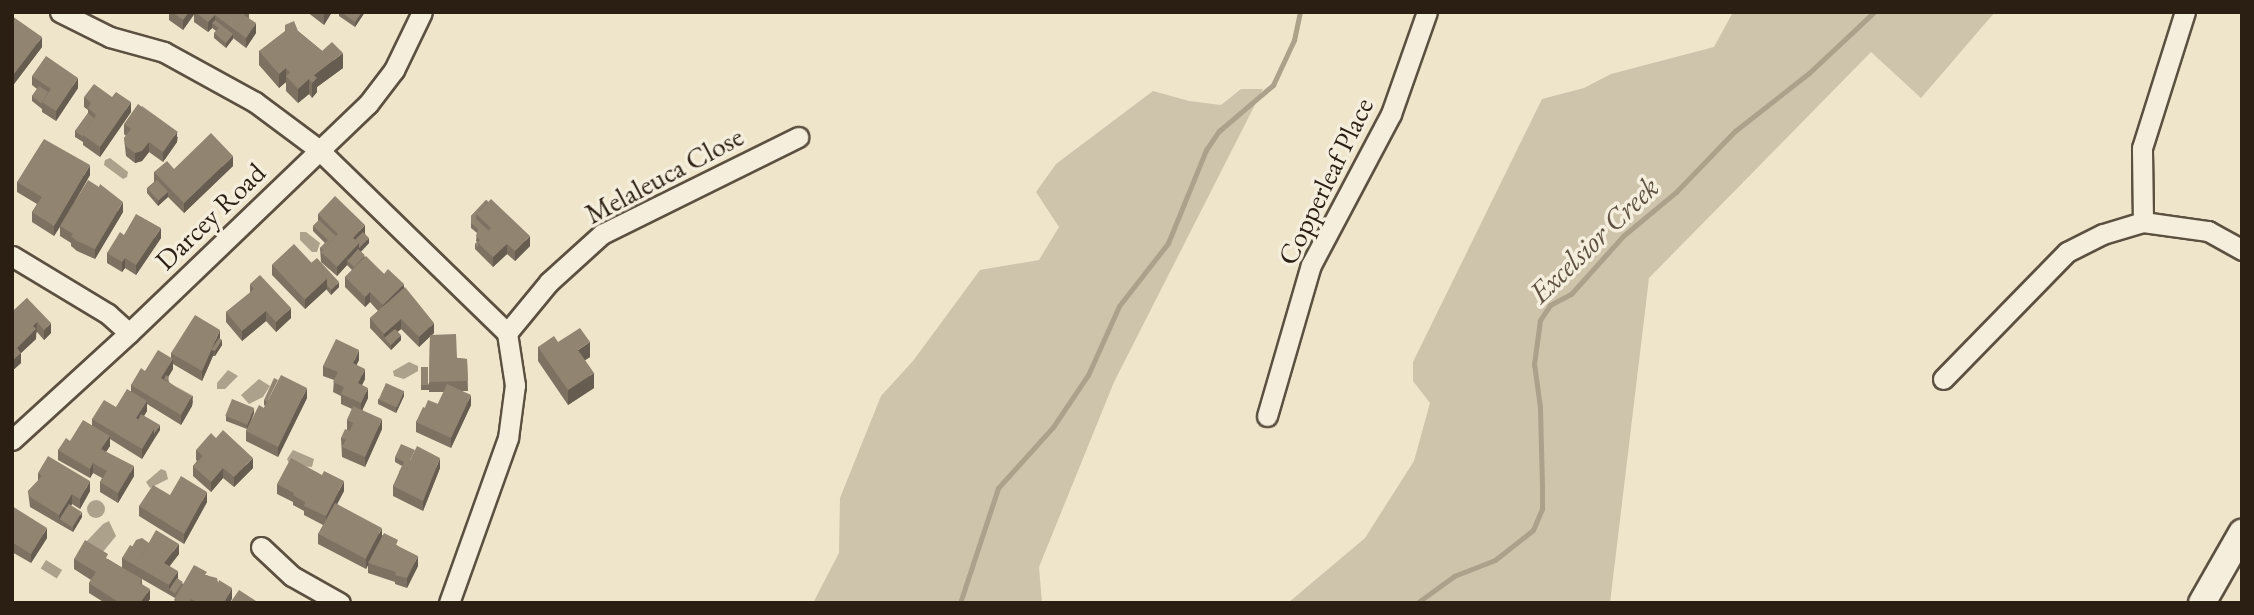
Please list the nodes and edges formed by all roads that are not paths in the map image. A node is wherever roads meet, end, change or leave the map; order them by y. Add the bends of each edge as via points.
1 (60, 12) edge
2 (422, 12) edge
3 (1427, 12) edge
4 (2185, 12) edge
5 (798, 137) dead end
6 (318, 149) junction
7 (2143, 222) junction
8 (2242, 250) edge
9 (12, 256) edge
10 (129, 333) junction
11 (507, 333) junction
12 (1943, 379) dead end
13 (1266, 416) dead end
14 (12, 440) edge
15 (2242, 533) edge
16 (261, 547) dead end
17 (340, 603) edge
18 (449, 603) edge
19 (2202, 603) edge

1 - 6 street via 110,37 164,52 255,102
2 - 6 street, Darcey Road via 394,70 368,104
3 - 13 street, Copperleaf Place via 1391,114 1311,265
4 - 7 street via 2143,148
5 - 11 street, Melaleuca Close via 602,234 549,282
6 - 10 street, Darcey Road
6 - 11 street
7 - 8 street via 2208,231
7 - 12 street via 2103,234 2067,252
9 - 10 street via 108,314
10 - 14 street, Darcey Road
11 - 18 street via 515,385 508,438
15 - 19 street
16 - 17 street via 292,576

